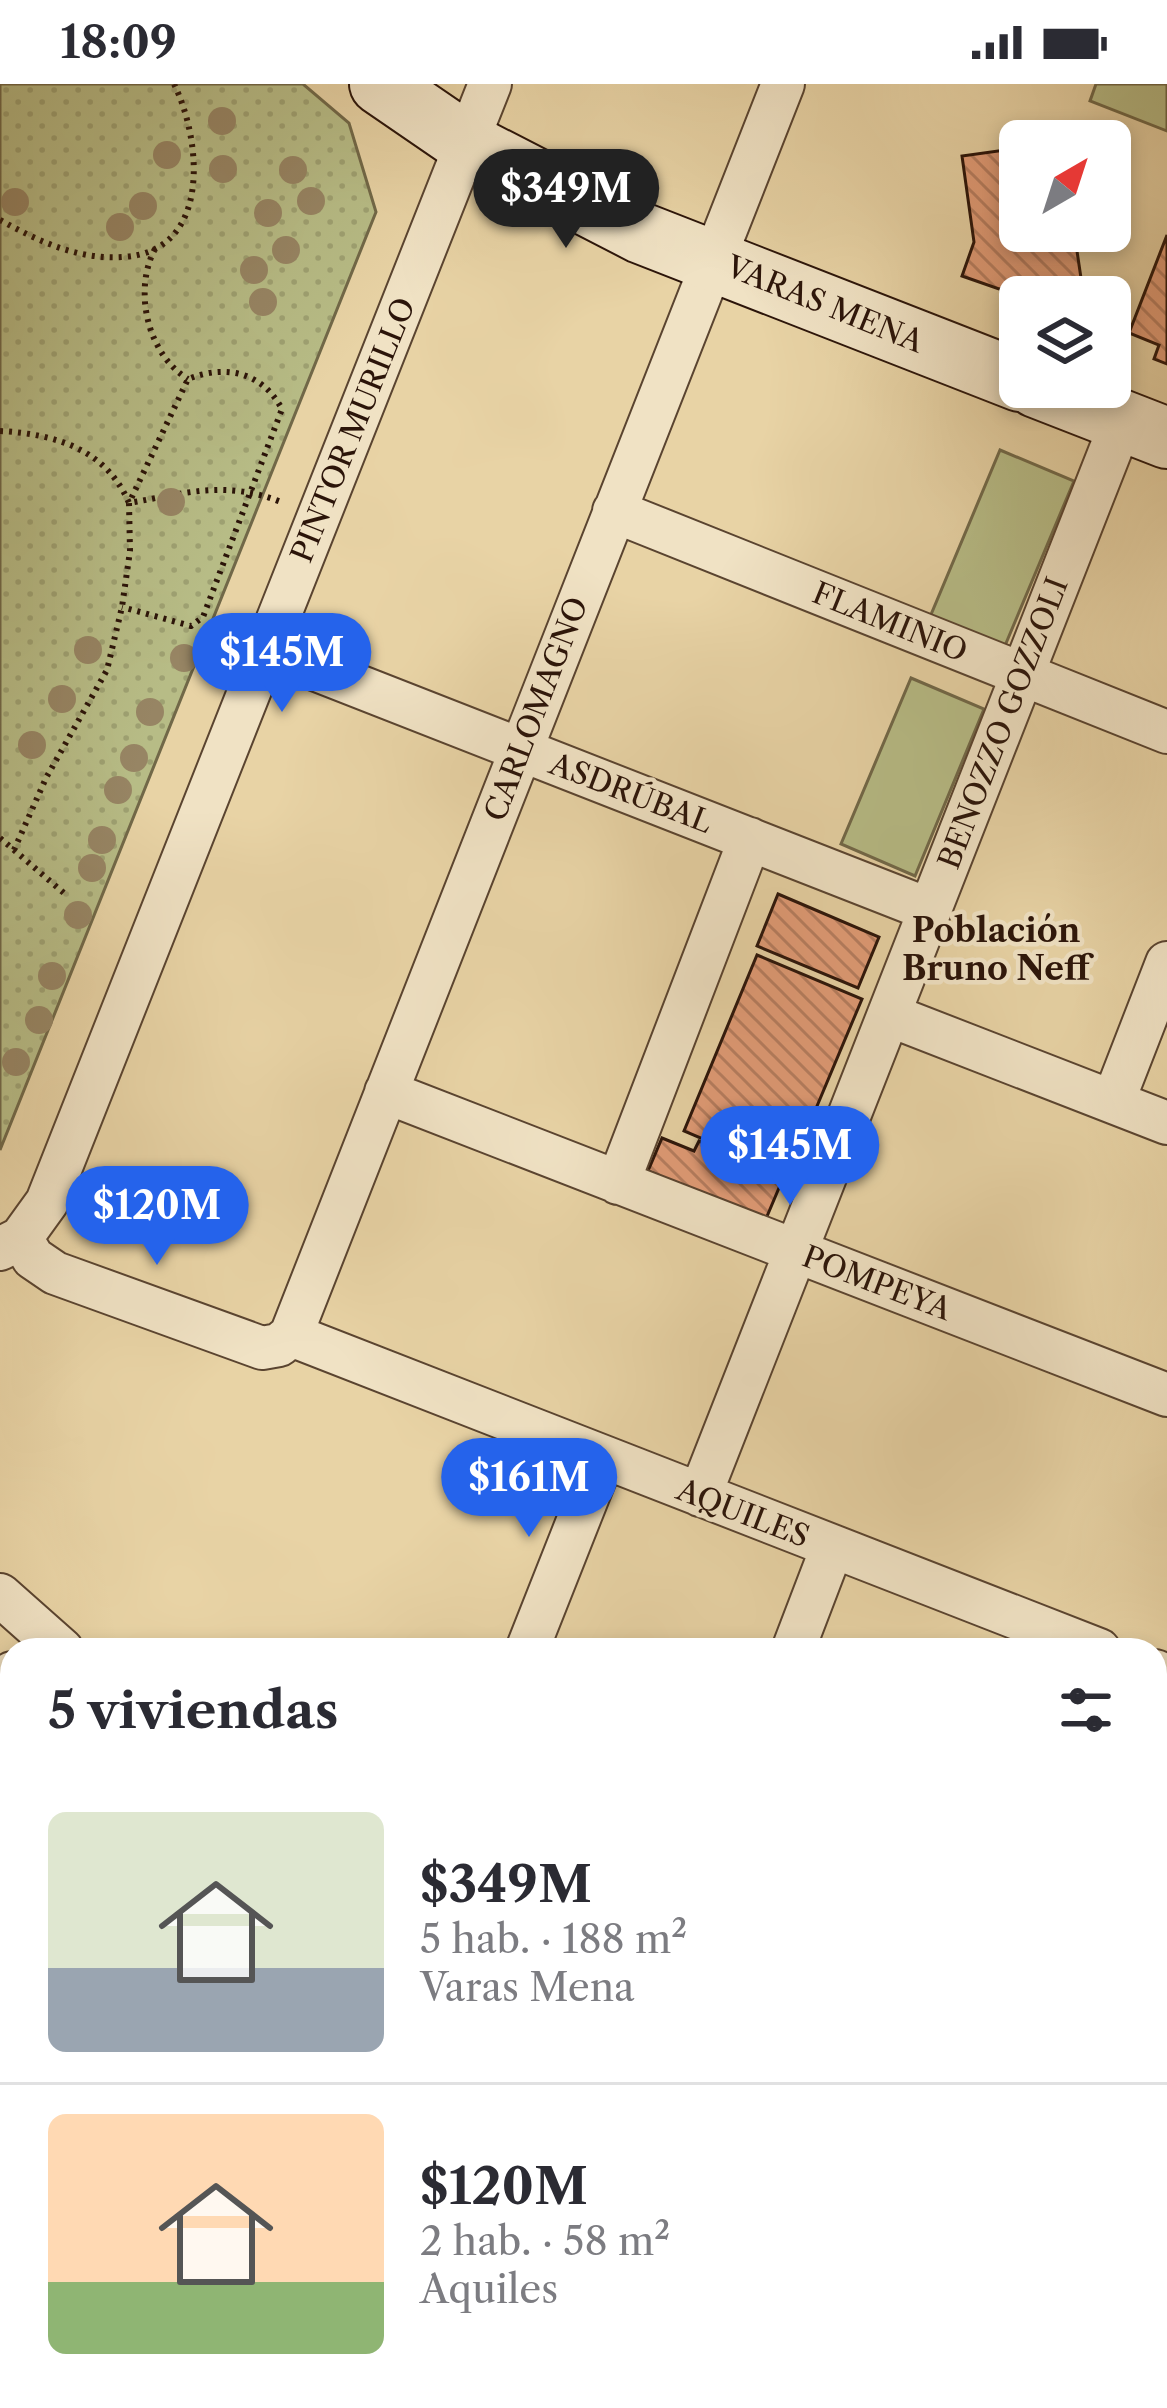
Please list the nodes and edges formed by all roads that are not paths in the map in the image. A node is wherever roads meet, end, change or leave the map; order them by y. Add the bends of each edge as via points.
1 (380, 84) edge
2 (490, 84) edge
3 (783, 84) edge
4 (466, 143) junction
5 (712, 259) junction
6 (999, 372) edge
7 (1090, 408) edge
8 (1144, 429) edge
9 (614, 511) junction
10 (266, 650) junction
11 (1022, 674) junction
12 (1167, 732) edge
13 (520, 749) junction
14 (750, 839) junction
15 (930, 910) junction
16 (1167, 963) edge
17 (889, 1015) junction
18 (386, 1092) junction
19 (1113, 1102) junction
20 (1167, 1123) edge
21 (619, 1183) junction
22 (11, 1243) edge
23 (796, 1252) junction
24 (291, 1335) junction
25 (1167, 1395) edge
26 (603, 1458) junction
27 (700, 1496) junction
28 (832, 1548) junction
29 (0, 1595) edge
30 (38, 1638) edge
31 (531, 1638) edge
32 (798, 1638) edge
33 (1068, 1638) edge

1 - 4 street, VARAS MENA
2 - 4 street, PINTOR MURILLO
3 - 5 street, CARLOMAGNO
4 - 5 street, VARAS MENA via 572,201
4 - 10 street, PINTOR MURILLO
5 - 6 street, VARAS MENA
5 - 9 street, CARLOMAGNO
7 - 8 street
8 - 11 street, BENOZZO GOZZOLI
9 - 11 street, FLAMINIO
9 - 13 street, CARLOMAGNO
10 - 13 street, ASDRÚBAL
10 - 22 street, PINTOR MURILLO via 47,1202
11 - 12 street, FLAMINIO
11 - 15 street, BENOZZO GOZZOLI
13 - 14 street, ASDRÚBAL
13 - 18 street, CARLOMAGNO
14 - 15 street, ASDRÚBAL
14 - 21 street
15 - 17 street, BENOZZO GOZZOLI
16 - 19 street
17 - 19 street
17 - 23 street, BENOZZO GOZZOLI
18 - 21 street, POMPEYA
18 - 24 street, CARLOMAGNO
19 - 20 street
21 - 23 street, POMPEYA
22 - 24 street, AQUILES via 55,1273 262,1348
23 - 25 street, POMPEYA
23 - 27 street, BENOZZO GOZZOLI
24 - 26 street, AQUILES
26 - 27 street, AQUILES
26 - 31 street
27 - 28 street, AQUILES
28 - 32 street
28 - 33 street, AQUILES
29 - 30 street

